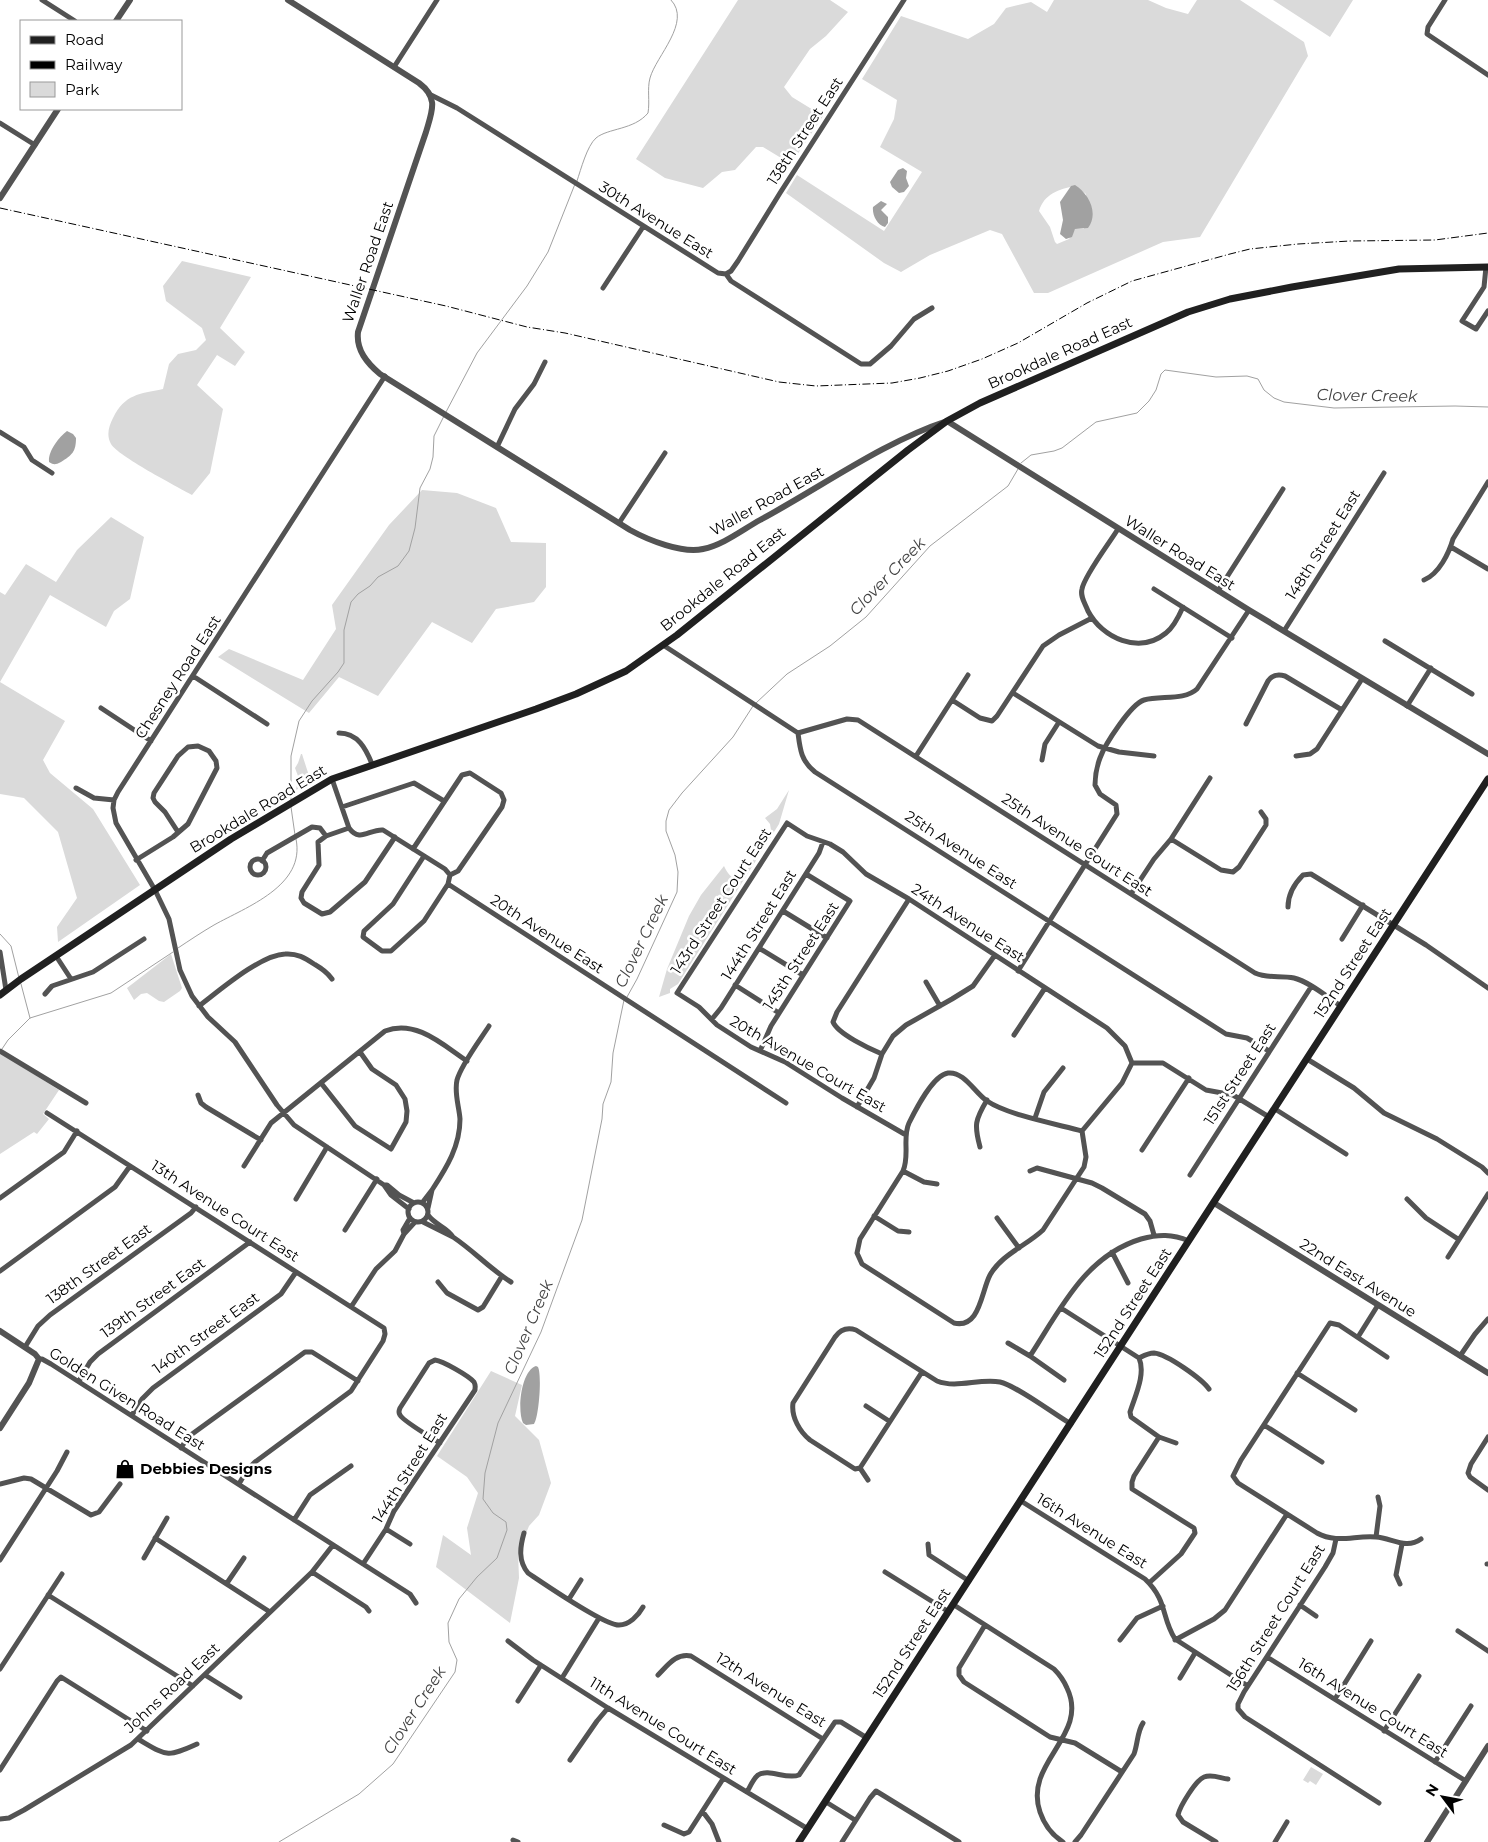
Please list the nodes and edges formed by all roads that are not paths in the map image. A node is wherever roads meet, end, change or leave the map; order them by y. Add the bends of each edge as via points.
1 (42, 0) edge
2 (130, 0) edge
3 (288, 0) edge
4 (437, 0) edge
5 (904, 0) edge
6 (1445, 0) edge
7 (73, 20) edge
8 (117, 20) edge
9 (394, 67) junction
10 (1488, 75) edge
11 (429, 94) junction
12 (57, 110) edge
13 (0, 124) edge
14 (34, 145) junction
15 (0, 198) edge
16 (643, 227) junction
17 (1487, 267) edge
18 (726, 274) junction
19 (604, 288) dead end
20 (1486, 288) edge
21 (932, 308) dead end
22 (1488, 311) edge
23 (545, 362) dead end
24 (385, 376) junction
25 (947, 421) junction
26 (0, 432) edge
27 (497, 447) junction
28 (664, 453) dead end
29 (52, 473) dead end
30 (1384, 473) dead end
31 (1488, 482) edge
32 (1283, 489) dead end
33 (619, 523) junction
34 (1118, 529) junction
35 (1451, 547) junction
36 (1488, 569) edge
37 (1424, 580) dead end
38 (1154, 590) dead end
39 (1218, 591) junction
40 (1183, 607) junction
41 (1249, 610) junction
42 (1091, 616) junction
43 (1284, 631) junction
44 (1232, 638) junction
45 (1385, 641) dead end
46 (663, 645) junction
47 (1431, 668) junction
48 (968, 675) dead end
49 (193, 676) junction
50 (1362, 678) junction
51 (1012, 693) junction
52 (1472, 694) dead end
53 (952, 700) junction
54 (1407, 706) junction
55 (101, 708) dead end
56 (1342, 710) junction
57 (1059, 722) junction
58 (267, 724) dead end
59 (1246, 724) dead end
60 (798, 733) junction
61 (340, 734) dead end
62 (151, 741) junction
63 (1105, 748) junction
64 (1488, 754) edge
65 (916, 756) junction
66 (1154, 756) dead end
67 (1296, 756) dead end
68 (1042, 760) dead end
69 (372, 764) junction
70 (1210, 778) dead end
71 (332, 779) junction
72 (1488, 779) edge
73 (76, 788) dead end
74 (114, 800) junction
75 (444, 801) junction
76 (342, 807) junction
77 (1261, 812) dead end
78 (787, 823) joint
79 (348, 828) junction
80 (178, 832) junction
81 (326, 836) junction
82 (395, 837) junction
83 (1171, 839) junction
84 (822, 842) junction
85 (413, 848) junction
86 (424, 856) junction
87 (136, 860) junction
88 (262, 861) dead end
89 (1085, 864) junction
90 (806, 874) junction
91 (450, 875) junction
92 (448, 884) junction
93 (154, 890) junction
94 (1131, 894) junction
95 (909, 899) junction
96 (1363, 905) junction
97 (1288, 907) dead end
98 (782, 911) junction
99 (1049, 921) junction
100 (1394, 925) junction
101 (144, 938) dead end
102 (826, 938) junction
103 (1342, 939) dead end
104 (759, 948) junction
105 (0, 952) edge
106 (995, 955) junction
107 (56, 956) junction
108 (1018, 971) junction
109 (803, 975) junction
110 (71, 979) junction
111 (332, 979) dead end
112 (926, 982) dead end
113 (735, 985) junction
114 (1311, 987) junction
115 (1045, 988) junction
116 (1488, 988) edge
117 (6, 990) junction
118 (45, 994) dead end
119 (677, 994) joint
120 (0, 995) edge
121 (199, 1006) junction
122 (940, 1006) junction
123 (1341, 1006) junction
124 (779, 1013) junction
125 (712, 1019) junction
126 (489, 1026) dead end
127 (1014, 1035) dead end
128 (0, 1051) edge
129 (760, 1051) junction
130 (1269, 1051) junction
131 (360, 1052) junction
132 (882, 1054) junction
133 (1307, 1059) junction
134 (468, 1061) junction
135 (1132, 1063) junction
136 (1063, 1068) dead end
137 (1189, 1078) junction
138 (321, 1084) junction
139 (198, 1095) dead end
140 (1239, 1098) junction
141 (987, 1100) junction
142 (86, 1103) dead end
143 (786, 1103) dead end
144 (857, 1107) junction
145 (1275, 1109) junction
146 (47, 1113) dead end
147 (283, 1113) junction
148 (1035, 1118) junction
149 (1269, 1118) junction
150 (1082, 1131) junction
151 (77, 1132) junction
152 (906, 1135) junction
153 (261, 1140) junction
154 (980, 1147) dead end
155 (327, 1148) junction
156 (1142, 1150) dead end
157 (1346, 1154) dead end
158 (130, 1166) junction
159 (244, 1166) dead end
160 (903, 1171) junction
161 (1030, 1171) dead end
162 (1488, 1173) edge
163 (1190, 1175) dead end
164 (1077, 1179) junction
165 (377, 1180) junction
166 (936, 1184) dead end
167 (384, 1185) junction
168 (432, 1190) junction
169 (1488, 1194) edge
170 (0, 1198) edge
171 (296, 1199) dead end
172 (1407, 1199) dead end
173 (422, 1202) junction
174 (414, 1203) junction
175 (1214, 1203) junction
176 (196, 1207) junction
177 (428, 1208) junction
178 (409, 1209) junction
179 (428, 1215) junction
180 (874, 1216) junction
181 (410, 1218) junction
182 (997, 1218) dead end
183 (415, 1222) junction
184 (423, 1222) junction
185 (345, 1230) dead end
186 (909, 1232) dead end
187 (404, 1234) junction
188 (1154, 1236) junction
189 (453, 1237) junction
190 (1458, 1239) junction
191 (1189, 1241) junction
192 (250, 1242) junction
193 (1019, 1248) junction
194 (1112, 1252) junction
195 (1448, 1257) dead end
196 (0, 1272) edge
197 (296, 1272) junction
198 (502, 1276) junction
199 (438, 1282) dead end
200 (511, 1282) dead end
201 (1128, 1283) dead end
202 (1378, 1305) junction
203 (351, 1307) junction
204 (1061, 1308) junction
205 (1488, 1319) edge
206 (0, 1331) edge
207 (1358, 1337) junction
208 (1008, 1343) dead end
209 (25, 1347) junction
210 (1121, 1347) junction
211 (1030, 1356) junction
212 (1460, 1356) junction
213 (1387, 1357) dead end
214 (1139, 1358) junction
215 (39, 1359) junction
216 (922, 1372) junction
217 (1297, 1373) junction
218 (1488, 1373) edge
219 (1064, 1380) dead end
220 (358, 1381) junction
221 (79, 1382) junction
222 (1209, 1390) dead end
223 (866, 1406) dead end
224 (1355, 1410) dead end
225 (132, 1415) junction
226 (890, 1421) junction
227 (1071, 1424) junction
228 (1264, 1425) junction
229 (0, 1428) edge
230 (1159, 1437) junction
231 (1488, 1437) edge
232 (440, 1443) junction
233 (1176, 1443) dead end
234 (181, 1448) junction
235 (66, 1452) dead end
236 (1322, 1462) dead end
237 (352, 1466) dead end
238 (860, 1468) junction
239 (868, 1480) dead end
240 (0, 1484) edge
241 (120, 1484) dead end
242 (238, 1484) junction
243 (47, 1488) junction
244 (1488, 1490) edge
245 (1378, 1498) dead end
246 (1021, 1501) junction
247 (1287, 1514) junction
248 (168, 1518) dead end
249 (294, 1520) junction
250 (386, 1529) junction
251 (524, 1533) dead end
252 (1376, 1537) junction
253 (155, 1538) junction
254 (1336, 1539) junction
255 (1421, 1539) dead end
256 (410, 1544) dead end
257 (928, 1544) dead end
258 (1402, 1544) junction
259 (333, 1545) junction
260 (3, 1550) edge
261 (144, 1558) dead end
262 (244, 1558) dead end
263 (0, 1560) edge
264 (363, 1564) junction
265 (312, 1572) junction
266 (885, 1572) dead end
267 (62, 1574) dead end
268 (581, 1580) dead end
269 (969, 1581) junction
270 (227, 1583) junction
271 (1149, 1583) junction
272 (1400, 1584) dead end
273 (48, 1595) junction
274 (569, 1599) junction
275 (416, 1603) dead end
276 (954, 1605) junction
277 (1300, 1605) junction
278 (1163, 1606) junction
279 (642, 1607) dead end
280 (369, 1611) dead end
281 (270, 1612) junction
282 (949, 1612) junction
283 (1316, 1616) dead end
284 (599, 1618) junction
285 (985, 1625) junction
286 (1458, 1631) dead end
287 (1120, 1640) dead end
288 (1176, 1640) junction
289 (508, 1641) dead end
290 (1371, 1641) dead end
291 (1488, 1651) edge
292 (1195, 1653) junction
293 (1267, 1657) junction
294 (541, 1665) junction
295 (0, 1669) edge
296 (205, 1675) junction
297 (658, 1675) dead end
298 (1420, 1676) dead end
299 (562, 1678) junction
300 (1180, 1678) dead end
301 (193, 1686) junction
302 (1248, 1686) junction
303 (240, 1697) dead end
304 (1335, 1699) junction
305 (518, 1701) dead end
306 (1471, 1706) dead end
307 (608, 1708) junction
308 (1143, 1722) dead end
309 (147, 1731) junction
310 (1384, 1731) junction
311 (867, 1738) junction
312 (138, 1739) junction
313 (823, 1739) junction
314 (1062, 1740) junction
315 (197, 1744) dead end
316 (1488, 1746) edge
317 (1485, 1758) edge
318 (570, 1760) dead end
319 (1435, 1762) junction
320 (0, 1770) edge
321 (1122, 1772) junction
322 (723, 1779) junction
323 (1228, 1779) dead end
324 (1466, 1781) junction
325 (747, 1792) junction
326 (826, 1802) junction
327 (1379, 1803) dead end
328 (703, 1812) junction
329 (2, 1819) edge
330 (855, 1820) junction
331 (1287, 1822) dead end
332 (664, 1825) dead end
333 (808, 1829) junction
334 (719, 1842) edge
335 (800, 1842) edge
336 (842, 1842) edge
337 (959, 1842) edge
338 (1063, 1842) edge
339 (1075, 1842) edge
340 (1216, 1842) edge
341 (1275, 1842) edge
342 (1427, 1842) edge

1 - 7 street
2 - 8 street
3 - 9 street
4 - 9 street
5 - 18 street, 138th Street East via 738,262
6 - 10 street via 1428,26 1429,37
9 - 11 street via 426,88
11 - 16 street, 30th Avenue East via 457,108
11 - 24 street, Waller Road East via 432,112 358,332 364,358
12 - 14 street
13 - 14 street
14 - 15 street
16 - 18 street, 30th Avenue East via 718,273
16 - 19 street
17 - 20 street
17 - 25 main road, Brookdale Road East via 1399,269 1222,301 1188,312 980,403
18 - 21 street, 30th Avenue East via 728,279 752,295 868,366 914,319
20 - 22 street via 1462,321 1476,330
23 - 27 street via 534,384 515,409
24 - 27 street, Waller Road East
24 - 49 street, Chesney Road East
25 - 33 street, Waller Road East via 927,427 885,449 705,549 686,549 658,542
25 - 34 street, Waller Road East
25 - 46 main road, Brookdale Road East
26 - 29 street via 24,447 32,460
27 - 33 street, Waller Road East
28 - 33 street
30 - 43 street, 148th Street East
31 - 35 street
32 - 39 street
34 - 39 street, Waller Road East
34 - 42 street via 1083,586 1081,595
35 - 36 street
35 - 37 street via 1434,574
38 - 40 street
39 - 41 street, Waller Road East
40 - 42 street via 1169,631 1144,642 1118,640 1100,628
40 - 44 street
41 - 43 street, Waller Road East
41 - 44 street
42 - 51 street via 1046,643
43 - 50 street, Waller Road East
44 - 63 street via 1193,693 1139,702
45 - 47 street
46 - 60 street
46 - 69 main road, Brookdale Road East via 619,675 576,694
47 - 52 street
47 - 54 street
48 - 53 street
49 - 58 street
49 - 62 street, Chesney Road East
50 - 54 street, Waller Road East
50 - 56 street
51 - 53 street via 992,722
51 - 57 street
53 - 65 street
54 - 64 street, Waller Road East
55 - 62 street
56 - 59 street via 1285,676 1275,675 1268,681
56 - 67 street via 1317,749 1310,754
57 - 63 street
57 - 68 street via 1045,744
60 - 65 street, 25th Avenue Court East via 854,719
60 - 99 street, 25th Avenue East via 802,758 809,768
61 - 69 street via 349,734 358,740
62 - 74 street, Chesney Road East
63 - 66 street
63 - 89 street via 1095,785 1118,809
65 - 89 street, 25th Avenue Court East
69 - 71 main road, Brookdale Road East
70 - 83 street
71 - 76 street
71 - 93 main road, Brookdale Road East via 237,835
72 - 100 main road, 152nd Street East
73 - 74 street via 94,798
74 - 87 street via 116,823
75 - 76 street via 414,783
75 - 85 street
75 - 91 street via 460,776 466,773 501,793 504,800 458,871
76 - 79 street
77 - 83 street via 1266,825 1239,867 1230,872 1221,870
78 - 84 street, 24th Avenue East
78 - 119 street, 143rd Street Court East
79 - 81 street
79 - 82 street via 357,835 381,829
80 - 80 street via 191,820 217,768 212,755 204,748 191,746 181,752 153,796
80 - 87 street
81 - 82 street via 318,842 319,865 301,898 325,914 365,882
81 - 88 street via 320,828 312,827 267,853
82 - 85 street
83 - 94 street
84 - 90 street, 144th Street East
84 - 95 street, 24th Avenue East via 843,852 866,874
85 - 86 street
86 - 91 street
86 - 92 street via 396,901 366,928 363,937 382,951 392,951 418,928
87 - 93 street
89 - 94 street, 25th Avenue Court East
89 - 99 street
90 - 98 street, 144th Street East
90 - 102 street, 145th Street East via 850,901
91 - 92 street
92 - 143 street, 20th Avenue East
93 - 107 main road, Brookdale Road East
93 - 121 street via 169,919 183,979
94 - 114 street, 25th Avenue Court East via 1255,973 1292,978
95 - 106 street, 24th Avenue East
95 - 132 street via 833,1022 836,1028
96 - 97 street via 1307,873 1290,894
96 - 100 street
96 - 103 street
98 - 102 street
98 - 104 street, 144th Street East
99 - 108 street
99 - 130 street, 25th Avenue East via 1226,1034 1247,1038
100 - 116 street
100 - 123 main road, 152nd Street East
101 - 110 street via 93,972
102 - 109 street, 145th Street East
104 - 109 street
104 - 113 street, 144th Street East
105 - 117 street
106 - 108 street, 24th Avenue East
106 - 122 street via 973,986
107 - 110 street
107 - 117 main road, Brookdale Road East
108 - 115 street, 24th Avenue East
109 - 124 street, 145th Street East
110 - 118 street via 52,986
111 - 121 street via 326,971 306,959 296,954 284,954 243,973
112 - 122 street
113 - 124 street
113 - 125 street, 144th Street East
114 - 123 street, 25th Avenue Court East
114 - 130 street, 151st Street East
115 - 127 street
115 - 135 street, 24th Avenue East via 1107,1028 1121,1041
117 - 120 main road, Brookdale Road East
119 - 125 street, 20th Avenue Court East
121 - 147 street via 235,1042
122 - 132 street via 900,1029
123 - 133 main road, 152nd Street East
124 - 129 street, 145th Street East
125 - 129 street, 20th Avenue Court East via 716,1025
126 - 134 street
128 - 142 street
129 - 144 street, 20th Avenue Court East via 785,1062
130 - 140 street, 151st Street East
131 - 134 street via 385,1031 410,1028
131 - 138 street
131 - 138 street via 372,1069 396,1085 404,1099 406,1122 391,1149 355,1126
132 - 144 street via 874,1078
133 - 145 main road, 152nd Street East
133 - 162 street via 1354,1088 1384,1113 1437,1139
134 - 168 street via 456,1082 460,1119 457,1142
135 - 137 street via 1163,1063
135 - 150 street via 1122,1082
136 - 148 street via 1044,1092
137 - 140 street via 1211,1092 1226,1092
137 - 156 street
138 - 147 street
139 - 153 street via 206,1107
140 - 149 street
140 - 163 street, 151st Street East
141 - 148 street
141 - 152 street via 958,1074 949,1073 937,1078 908,1124
141 - 154 street via 976,1122
144 - 152 street, 20th Avenue Court East
145 - 149 main road, 152nd Street East
145 - 157 street
146 - 151 street, 13th Avenue Court East
147 - 153 street
147 - 155 street via 300,1130
148 - 150 street
149 - 175 main road, 152nd Street East
150 - 164 street via 1086,1162
151 - 158 street, 13th Avenue Court East
151 - 170 street via 64,1152
152 - 160 street via 907,1159
153 - 159 street
155 - 165 street
155 - 171 street
158 - 176 street, 13th Avenue Court East
158 - 196 street via 116,1188
160 - 166 street via 924,1182
160 - 180 street
161 - 164 street via 1037,1168
164 - 188 street via 1102,1188 1145,1214
164 - 193 street via 1043,1230
165 - 167 street
165 - 185 street
167 - 174 street
167 - 178 street
168 - 173 street
168 - 177 street
169 - 190 street
172 - 190 street via 1426,1218
173 - 174 street
173 - 177 street
174 - 178 street
175 - 191 main road, 152nd Street East
175 - 202 street, 22nd East Avenue
176 - 192 street, 13th Avenue Court East
176 - 209 street, 138th Street East via 50,1315 38,1326
177 - 179 street
178 - 181 street
179 - 184 street
179 - 189 street
180 - 186 street via 898,1231
180 - 193 street via 860,1239 857,1254 861,1261 959,1324 968,1321 978,1310 984,1286 994,1268
181 - 183 street
181 - 187 street
182 - 193 street
183 - 184 street
183 - 187 street
184 - 189 street
187 - 203 street
188 - 191 street via 1175,1236
188 - 194 street
189 - 198 street
190 - 195 street
191 - 210 main road, 152nd Street East
192 - 197 street, 13th Avenue Court East
192 - 221 street, 139th Street East via 98,1354
194 - 201 street
194 - 204 street via 1085,1274
197 - 203 street, 13th Avenue Court East
197 - 225 street, 140th Street East via 281,1294 152,1388
198 - 199 street via 478,1310 447,1293
198 - 200 street
202 - 207 street
202 - 212 street, 22nd East Avenue
203 - 220 street, 13th Avenue Court East via 381,1326 385,1334
204 - 210 street
204 - 211 street
205 - 212 street
206 - 209 street, Golden Given Road East
207 - 213 street
207 - 217 street via 1330,1323
208 - 211 street
209 - 215 street, Golden Given Road East
210 - 214 street
210 - 227 main road, 152nd Street East
211 - 219 street
212 - 218 street, 22nd East Avenue
214 - 222 street via 1160,1355 1202,1380
214 - 230 street via 1140,1380 1130,1415
215 - 221 street, Golden Given Road East
215 - 229 street via 29,1383
216 - 226 street
216 - 227 street via 942,1383 1001,1382
216 - 238 street via 856,1330 843,1330 835,1337 792,1408 808,1438 855,1469
217 - 224 street
217 - 228 street
220 - 234 street via 312,1352 305,1352 188,1437
220 - 242 street via 347,1394 255,1462
221 - 225 street, Golden Given Road East
223 - 226 street
225 - 234 street, Golden Given Road East
226 - 238 street
227 - 246 main road, 152nd Street East
228 - 236 street
228 - 247 street via 1233,1476 1238,1483
230 - 233 street
230 - 271 street via 1134,1476 1132,1489 1195,1530 1181,1554
231 - 244 street via 1468,1472 1470,1478
232 - 232 street, 144th Street East via 475,1386 445,1364 433,1360 399,1413 400,1417
232 - 250 street, 144th Street East
234 - 242 street, Golden Given Road East
235 - 243 street
237 - 249 street via 310,1495
238 - 239 street
240 - 243 street via 27,1478
241 - 243 street via 96,1514 88,1515
242 - 249 street, Golden Given Road East
243 - 260 street
245 - 252 street
246 - 269 main road, 152nd Street East
246 - 271 street, 16th Avenue East
247 - 254 street via 1320,1535
247 - 288 street via 1224,1610
248 - 253 street
249 - 259 street, Golden Given Road East
250 - 256 street
250 - 264 street, 144th Street East
251 - 274 street via 520,1548 523,1567
252 - 254 street
252 - 258 street
253 - 261 street
253 - 270 street
254 - 277 street, 156th Street Court East via 1333,1553
255 - 258 street via 1416,1543
257 - 269 street via 928,1555
258 - 272 street via 1396,1576
259 - 264 street, Golden Given Road East
259 - 265 street, Johns Road East
260 - 263 street
262 - 270 street
264 - 275 street, Golden Given Road East via 410,1594
265 - 280 street
265 - 281 street, Johns Road East
266 - 282 street
267 - 273 street
268 - 274 street
269 - 276 main road, 152nd Street East
270 - 281 street
271 - 278 street, 16th Avenue East
273 - 295 street
273 - 301 street
274 - 284 street
276 - 282 main road, 152nd Street East
276 - 285 street
277 - 283 street
277 - 293 street, 156th Street Court East
278 - 287 street via 1137,1618
278 - 288 street, 16th Avenue East
279 - 284 street via 632,1620 623,1625 612,1625
281 - 296 street, Johns Road East
282 - 311 main road, 152nd Street East
284 - 299 street
285 - 314 street via 1054,1669 1065,1684 1072,1711
285 - 314 street via 959,1668 961,1678 1050,1736
286 - 291 street
288 - 292 street
289 - 294 street, 11th Avenue Court East
290 - 304 street
292 - 300 street
292 - 302 street
293 - 302 street, 156th Street Court East
293 - 304 street, 16th Avenue Court East
294 - 299 street, 11th Avenue Court East
294 - 305 street
296 - 301 street, Johns Road East
296 - 303 street
297 - 313 street, 12th Avenue East via 676,1658 691,1656
298 - 310 street
299 - 307 street, 11th Avenue Court East
301 - 309 street, Johns Road East
302 - 327 street, 156th Street Court East via 1238,1709 1245,1717
304 - 310 street, 16th Avenue Court East
306 - 319 street
307 - 318 street
307 - 322 street, 11th Avenue Court East
308 - 321 street via 1134,1754
309 - 312 street, Johns Road East
309 - 320 street via 61,1677
310 - 319 street, 16th Avenue Court East
311 - 313 street, 12th Avenue East via 839,1721
311 - 326 main road, 152nd Street East
312 - 315 street via 167,1754
312 - 329 street, Johns Road East via 24,1810
313 - 325 street via 799,1775 761,1774
314 - 321 street via 1075,1743
314 - 338 street via 1041,1774 1037,1800 1044,1822
316 - 317 street
317 - 324 street
319 - 324 street, 16th Avenue Court East
321 - 339 street
322 - 325 street, 11th Avenue Court East
322 - 328 street
323 - 340 street via 1210,1776 1200,1779 1178,1815 1183,1822
324 - 342 street
325 - 333 street, 11th Avenue Court East
326 - 330 street
326 - 333 main road, 152nd Street East
328 - 332 street via 686,1834
328 - 334 street
330 - 336 street
330 - 337 street via 876,1791
331 - 341 street
333 - 335 main road, 152nd Street East

